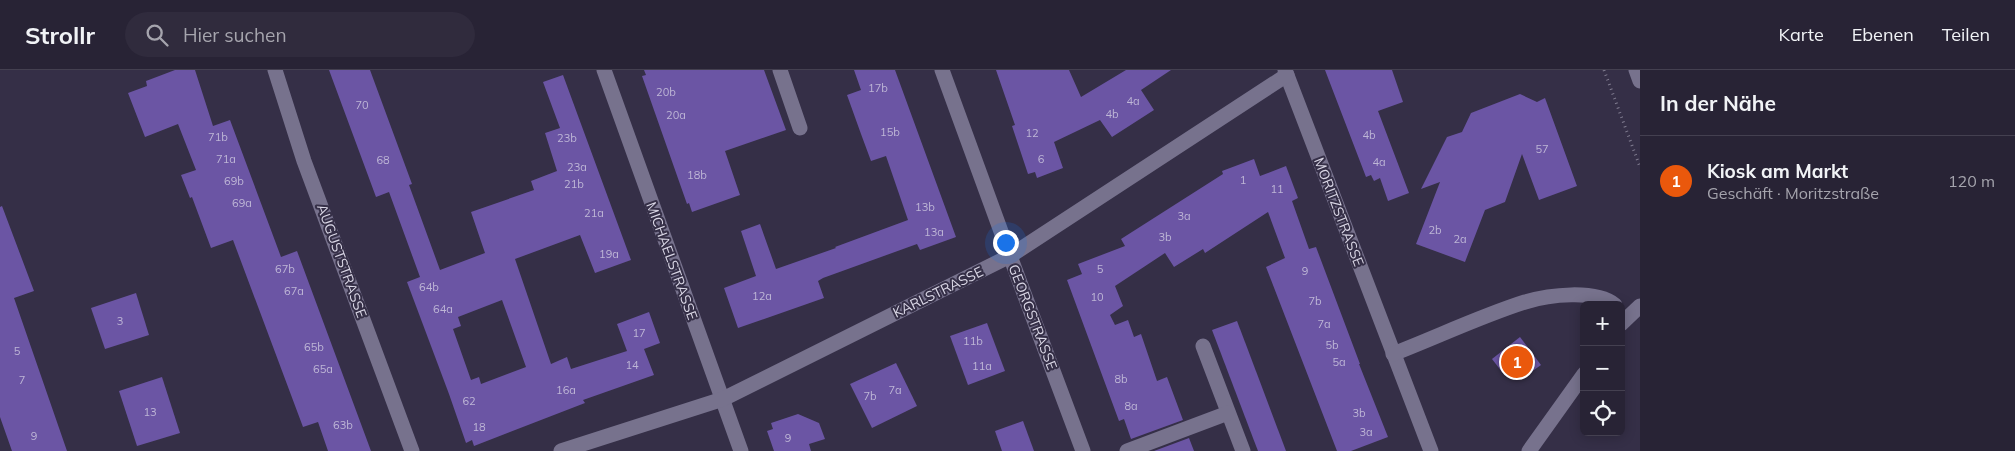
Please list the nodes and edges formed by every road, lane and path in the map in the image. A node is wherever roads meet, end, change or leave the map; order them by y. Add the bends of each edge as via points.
1 (275, 70) edge
2 (604, 70) edge
3 (780, 70) edge
4 (942, 70) edge
5 (1604, 70) edge
6 (1636, 70) edge
7 (1286, 73) edge
8 (1640, 81) edge
9 (800, 128) dead end
10 (1640, 166) edge
11 (1010, 256) junction
12 (1609, 301) edge
13 (1203, 346) dead end
14 (1393, 354) junction
15 (1580, 380) edge
16 (722, 400) junction
17 (1228, 413) junction
18 (412, 451) edge
19 (561, 451) edge
20 (741, 451) edge
21 (1083, 451) edge
22 (1127, 451) edge
23 (1243, 451) edge
24 (1430, 451) edge
25 (1529, 451) edge

1 - 18 street, AUGUSTSTRASSE via 304,161
2 - 16 street, MICHAELSTRASSE
3 - 9 street
4 - 11 street, GEORGSTRASSE
5 - 10 path
6 - 8 street
7 - 11 street, KARLSTRASSE
7 - 14 street, MORITZSTRASSE
11 - 16 street, KARLSTRASSE
11 - 21 street, GEORGSTRASSE
12 - 14 street via 1575,294 1527,302
13 - 17 street
14 - 24 street, MORITZSTRASSE
15 - 25 street
16 - 19 street, KARLSTRASSE
16 - 20 street, MICHAELSTRASSE
17 - 22 street
17 - 23 street

